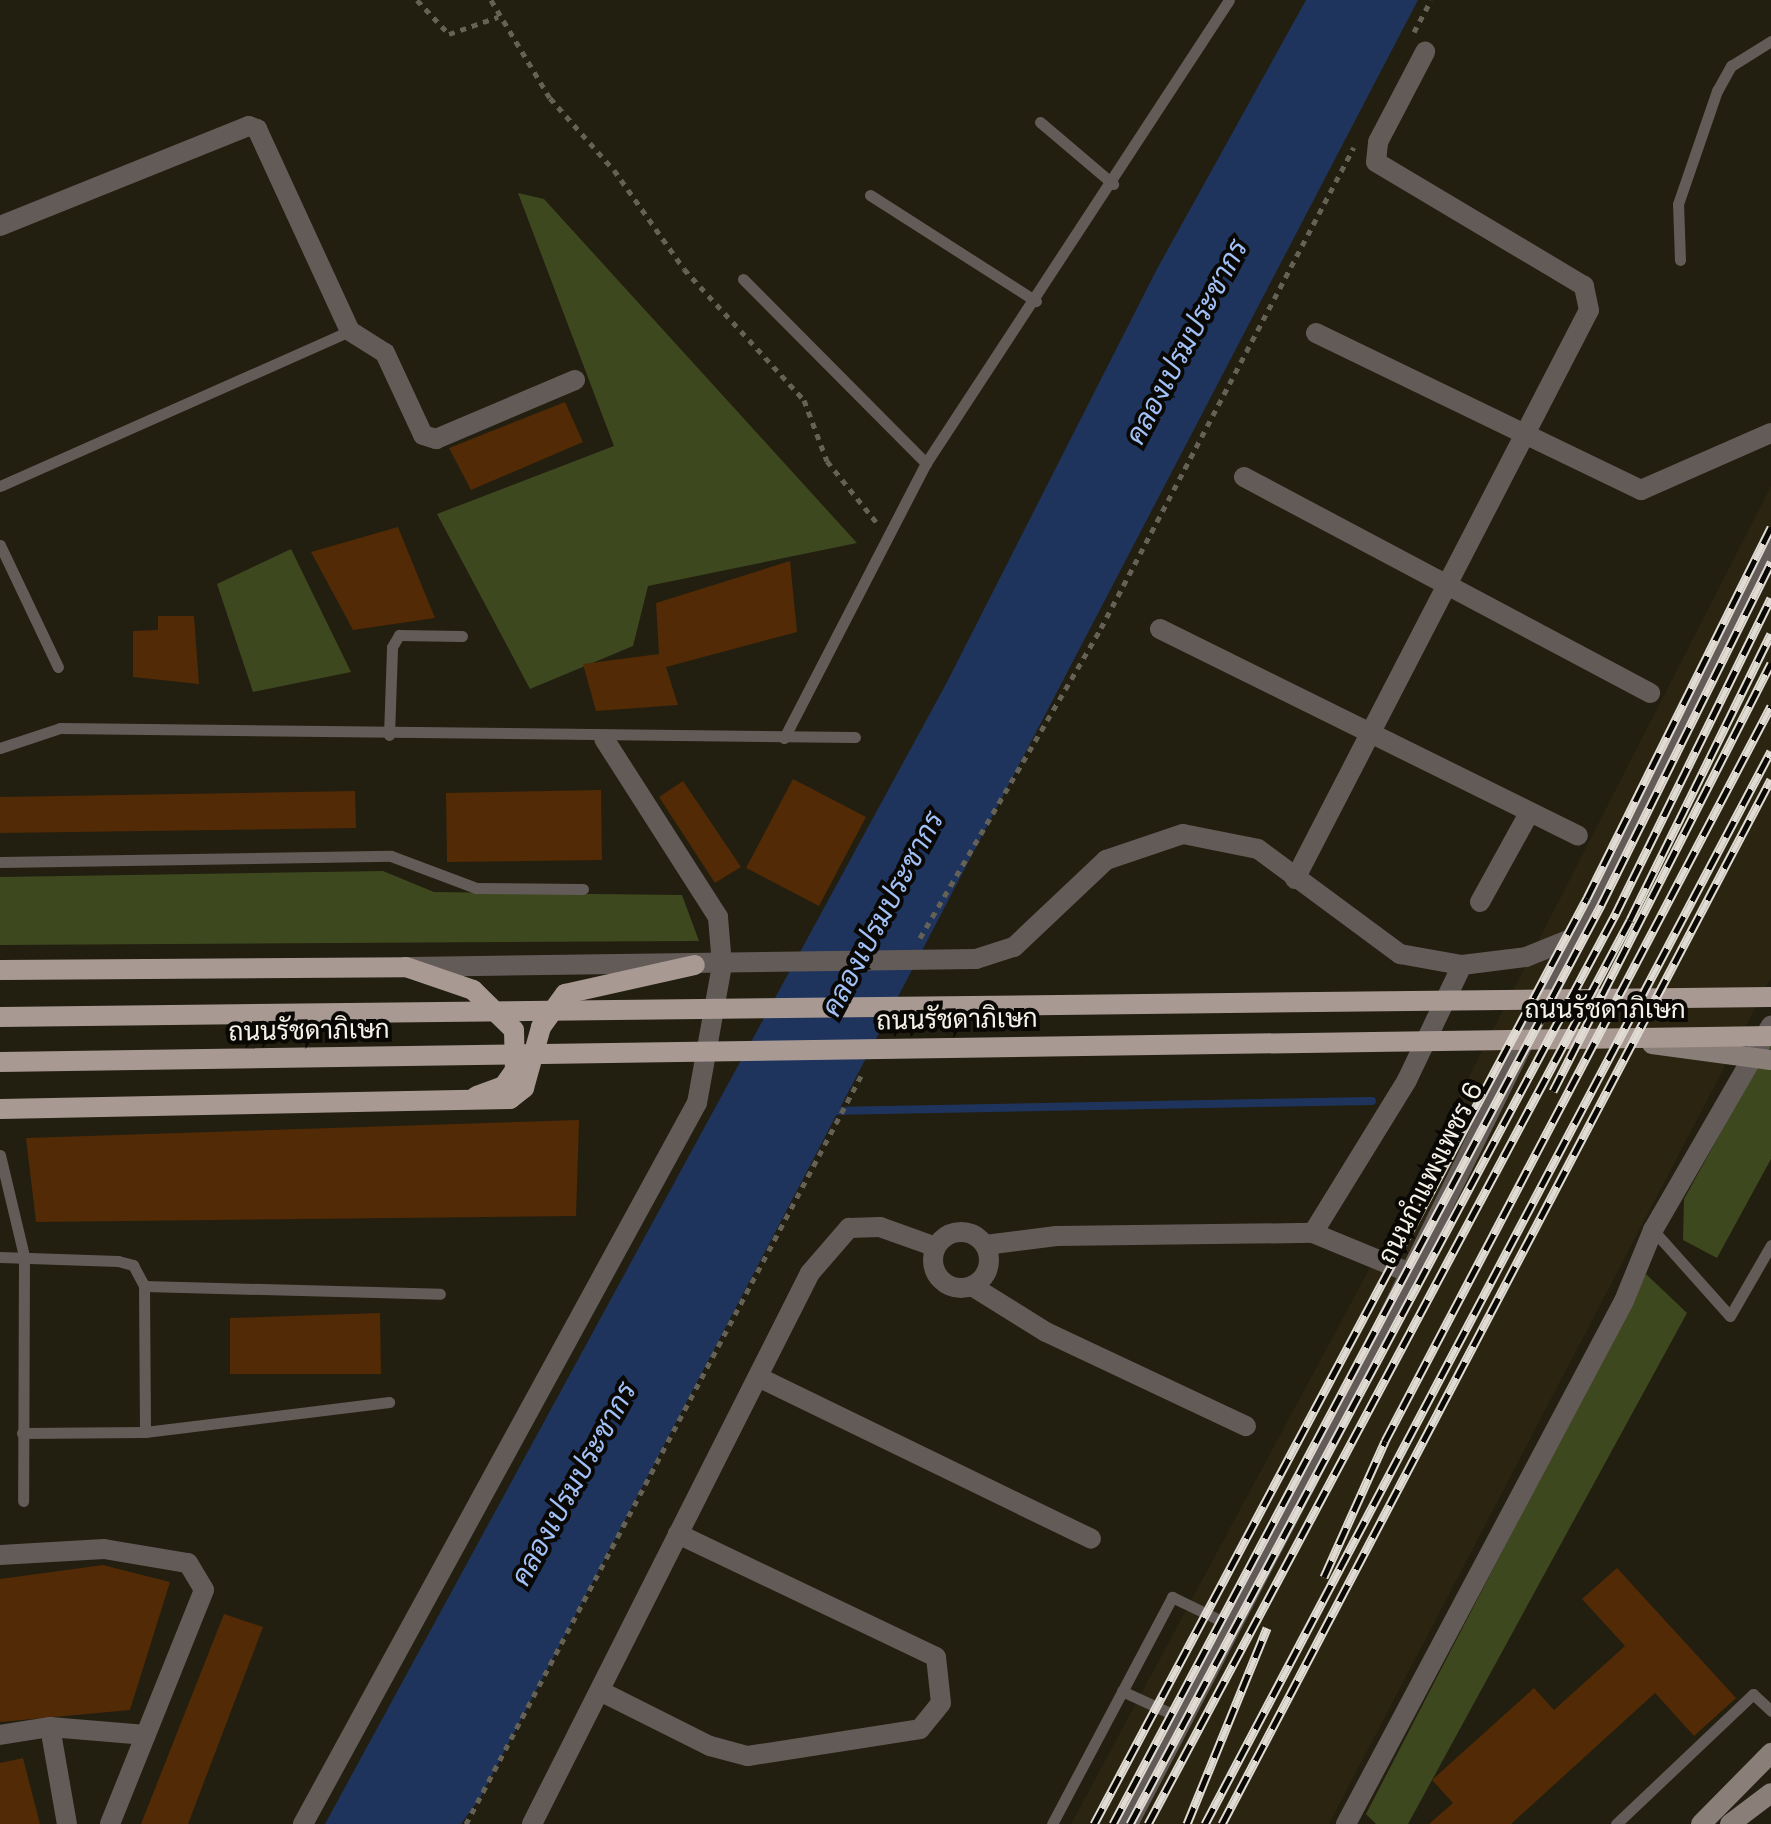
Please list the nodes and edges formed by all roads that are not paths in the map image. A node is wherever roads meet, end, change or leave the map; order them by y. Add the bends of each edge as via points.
1 (1229, 0) edge
2 (1771, 41) edge
3 (1417, 47) road end
4 (1040, 122) dead end
5 (1113, 184) junction
6 (870, 195) dead end
7 (0, 226) edge
8 (1680, 260) dead end
9 (743, 279) dead end
10 (1036, 301) junction
11 (350, 331) junction
12 (1316, 333) dead end
13 (575, 380) dead end
14 (1771, 433) edge
15 (1528, 438) junction
16 (926, 463) junction
17 (1244, 477) dead end
18 (0, 486) edge
19 (1771, 541) edge
20 (0, 545) edge
21 (1449, 587) junction
22 (1160, 629) dead end
23 (462, 636) dead end
24 (58, 667) dead end
25 (1650, 693) dead end
26 (389, 735) junction
27 (855, 737) dead end
28 (1373, 737) junction
29 (784, 738) junction
30 (604, 739) junction
31 (0, 748) edge
32 (1527, 817) junction
33 (1578, 836) dead end
34 (0, 862) edge
35 (1295, 879) junction
36 (583, 889) dead end
37 (1480, 902) dead end
38 (1578, 936) junction
39 (695, 965) junction
40 (722, 965) junction
41 (1462, 965) junction
42 (406, 967) junction
43 (0, 970) edge
44 (1771, 997) edge
45 (0, 1017) edge
46 (1771, 1026) edge
47 (1592, 1035) junction
48 (1771, 1036) edge
49 (1771, 1060) edge
50 (0, 1062) edge
51 (432, 1101) junction
52 (0, 1109) edge
53 (0, 1155) edge
54 (1653, 1230) junction
55 (1313, 1233) junction
56 (985, 1245) junction
57 (1771, 1245) edge
58 (936, 1247) junction
59 (24, 1256) junction
60 (0, 1257) edge
61 (1410, 1273) junction
62 (144, 1286) junction
63 (972, 1286) junction
64 (440, 1294) dead end
65 (758, 1377) junction
66 (389, 1402) dead end
67 (1246, 1426) dead end
68 (145, 1432) junction
69 (22, 1433) junction
70 (23, 1501) dead end
71 (678, 1534) junction
72 (1091, 1539) dead end
73 (0, 1555) edge
74 (1232, 1626) junction
75 (600, 1691) junction
76 (1122, 1691) junction
77 (1771, 1711) edge
78 (1183, 1719) junction
79 (50, 1727) junction
80 (0, 1735) edge
81 (146, 1735) junction
82 (1771, 1753) edge
83 (1771, 1793) edge
84 (67, 1824) edge
85 (110, 1824) edge
86 (303, 1824) edge
87 (532, 1824) edge
88 (1052, 1824) edge
89 (1128, 1824) edge
90 (1346, 1824) edge
91 (1616, 1824) edge
92 (1701, 1824) edge
93 (1730, 1824) edge

1 - 5 lane
2 - 8 lane via 1731,66 1717,91 1678,204
3 - 15 street via 1378,142 1376,162 1584,286 1589,297
4 - 5 lane
5 - 10 lane
6 - 10 lane
7 - 11 street via 249,126 257,129
9 - 16 lane
10 - 16 lane
11 - 13 street via 385,353 430,438
11 - 18 lane
12 - 15 street
14 - 15 street via 1641,490
15 - 21 street
16 - 29 lane
17 - 21 street
19 - 38 street, ถนนกำแพงเพชร 6
20 - 24 lane
21 - 25 street
21 - 28 street
22 - 28 street
23 - 26 lane via 399,635 392,647
26 - 30 lane
26 - 31 lane via 60,728
27 - 29 lane
28 - 32 street
28 - 35 street
29 - 30 lane
30 - 40 street via 713,903
32 - 33 street
32 - 37 street
34 - 36 lane via 391,856 476,888
35 - 40 street via 1258,849 1230,839 1166,837 1106,860 1014,947 939,963
35 - 41 street via 1400,954
38 - 41 street via 1526,957
38 - 61 street, ถนนกำแพงเพชร 6
39 - 40 street
39 - 42 street
39 - 51 main road via 565,994 541,1027 524,1088 510,1099
40 - 86 street via 697,1103
41 - 55 street via 1407,1080
42 - 43 main road
42 - 51 main road via 492,1002 518,1044 504,1086
44 - 45 main road, ถนนรัชดาภิเษก
46 - 54 street
47 - 48 main road, ถนนรัชดาภิเษก
47 - 49 main road
47 - 50 main road, ถนนรัชดาภิเษก
51 - 52 main road
53 - 59 lane
54 - 57 lane via 1730,1316
54 - 90 street via 1624,1301
55 - 56 street via 1056,1236
55 - 61 street
56 - 58 street via 959,1232
56 - 63 street via 989,1264
58 - 63 street via 937,1275 952,1287
58 - 65 street via 880,1227 849,1228 810,1273
59 - 60 lane
59 - 62 lane via 118,1261 133,1265
59 - 69 lane
61 - 74 street, ถนนกำแพงเพชร 6
62 - 64 lane
62 - 68 lane
63 - 67 street via 1046,1332
65 - 71 street
65 - 72 street
66 - 68 lane
68 - 69 lane
69 - 70 lane
71 - 75 street
71 - 75 street via 936,1657 941,1703 920,1729 748,1756 710,1746
73 - 81 street via 104,1549 188,1563 204,1590
74 - 76 lane via 1172,1597
74 - 78 street, ถนนกำแพงเพชร 6
75 - 87 street
76 - 78 lane
76 - 88 lane
77 - 91 lane via 1753,1694
78 - 89 street, ถนนกำแพงเพชร 6
79 - 80 street
79 - 81 street
79 - 84 street
81 - 85 street
82 - 92 main road
83 - 93 main road

